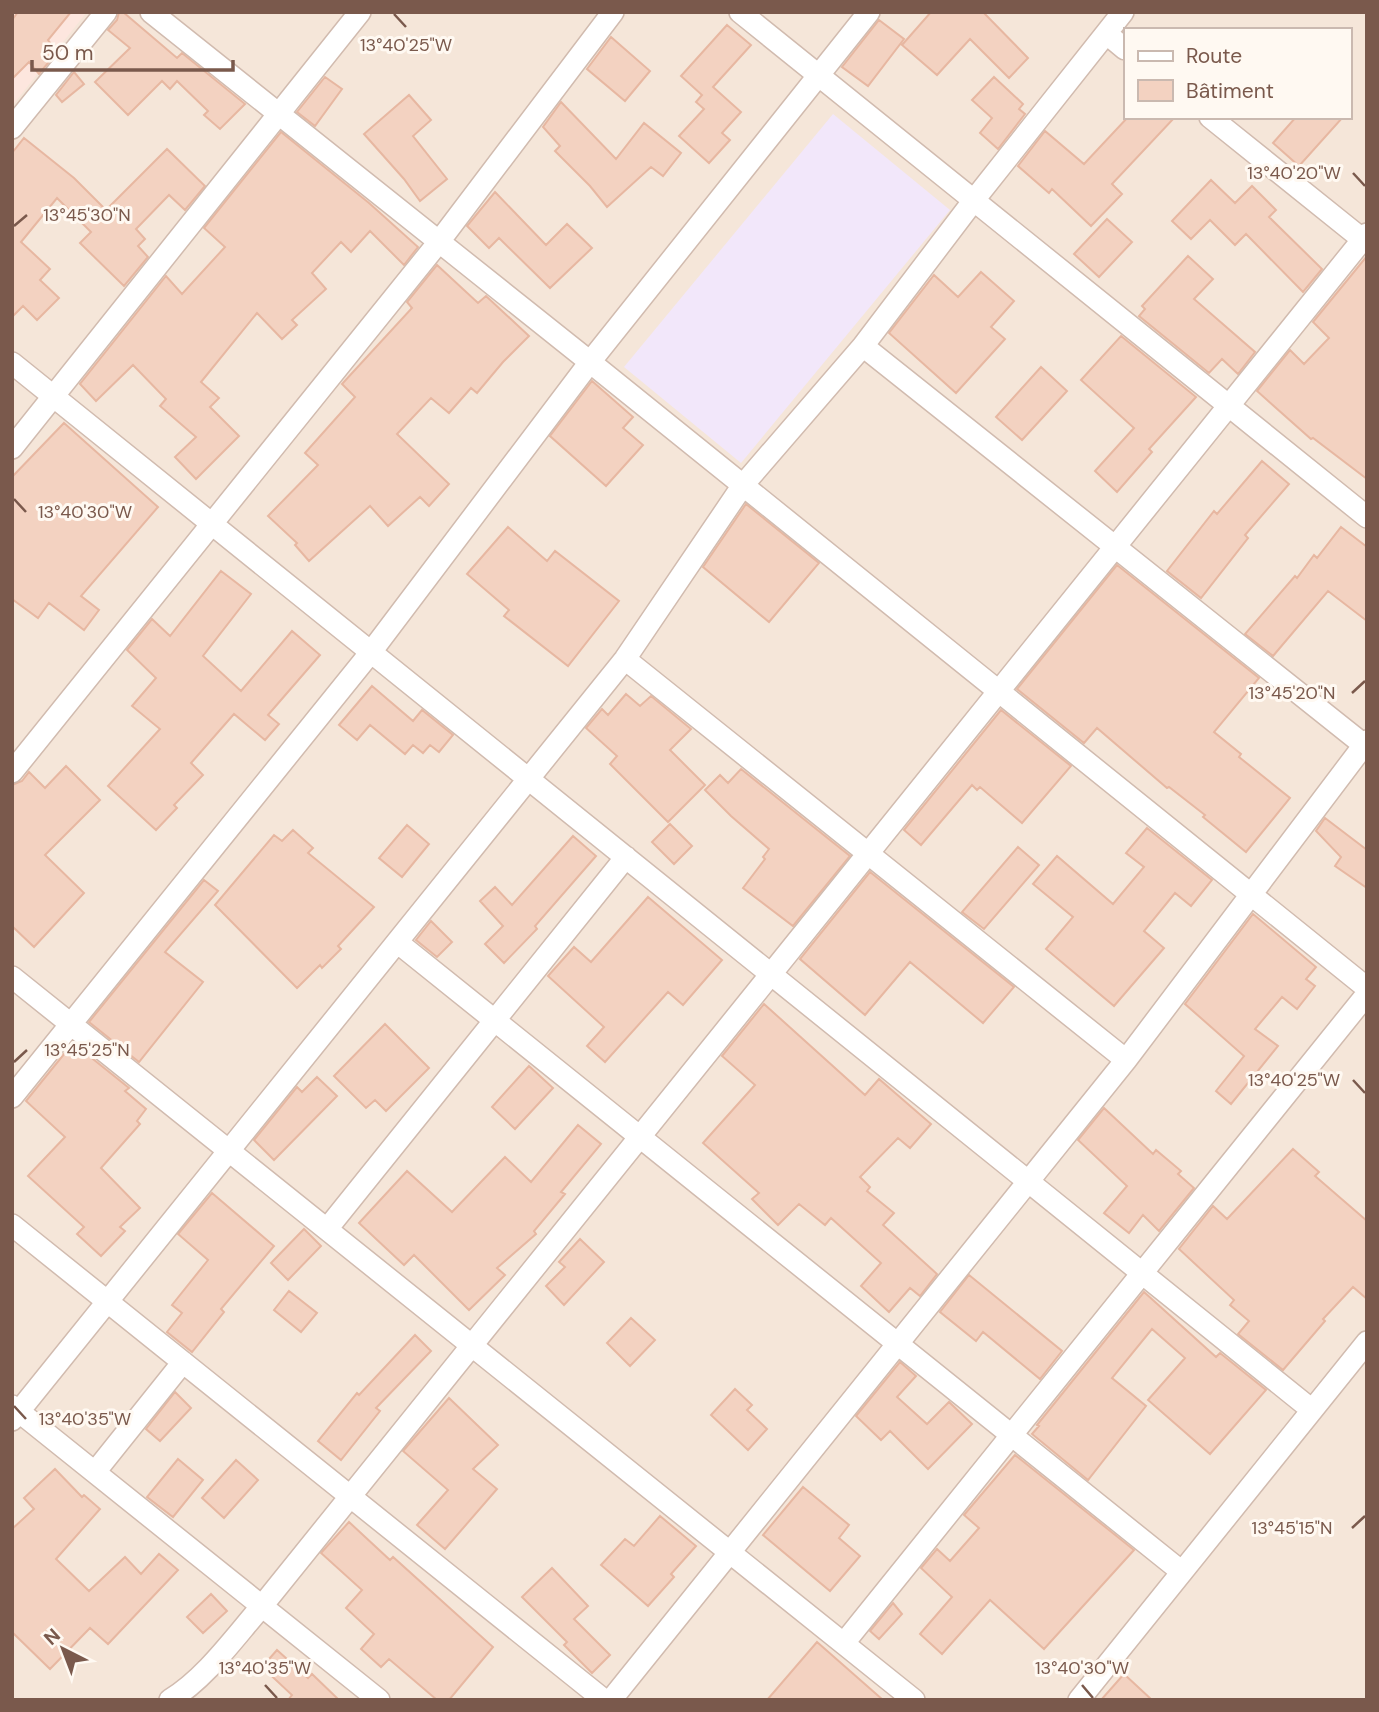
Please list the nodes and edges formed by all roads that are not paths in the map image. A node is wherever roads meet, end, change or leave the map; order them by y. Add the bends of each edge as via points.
1 (106, 12) edge
2 (150, 12) edge
3 (360, 12) edge
4 (613, 12) edge
5 (740, 12) edge
6 (870, 12) edge
7 (1123, 12) edge
8 (1107, 34) junction
9 (1124, 48) edge
10 (819, 76) junction
11 (278, 115) junction
12 (1213, 119) edge
13 (12, 128) edge
14 (974, 200) junction
15 (1365, 239) edge
16 (439, 243) junction
17 (863, 346) junction
18 (590, 362) junction
19 (12, 363) edge
20 (53, 396) junction
21 (1229, 405) junction
22 (12, 448) edge
23 (743, 485) junction
24 (1367, 517) edge
25 (212, 524) junction
26 (1115, 546) junction
27 (371, 652) junction
28 (625, 659) junction
29 (998, 692) junction
30 (1365, 743) edge
31 (12, 772) edge
32 (529, 779) junction
33 (868, 854) junction
34 (626, 857) junction
35 (1250, 894) junction
36 (397, 942) junction
37 (771, 974) junction
38 (12, 976) edge
39 (1367, 988) edge
40 (1367, 994) edge
41 (495, 1020) junction
42 (71, 1024) junction
43 (1126, 1060) junction
44 (12, 1097) edge
45 (640, 1137) junction
46 (230, 1151) junction
47 (1028, 1181) junction
48 (12, 1225) edge
49 (327, 1229) junction
50 (1142, 1273) junction
51 (108, 1302) junction
52 (1367, 1342) edge
53 (898, 1343) junction
54 (472, 1345) junction
55 (183, 1362) junction
56 (1312, 1410) junction
57 (15, 1413) edge
58 (1012, 1435) junction
59 (95, 1472) junction
60 (351, 1497) junction
61 (730, 1552) junction
62 (1182, 1572) junction
63 (262, 1606) junction
64 (844, 1643) junction
65 (170, 1700) edge
66 (379, 1700) edge
67 (604, 1700) edge
68 (611, 1700) edge
69 (915, 1700) edge
70 (1079, 1700) edge

1 - 13 street
2 - 11 street
3 - 11 street
4 - 16 street
5 - 10 street
6 - 10 street
7 - 8 street
8 - 9 street
8 - 14 street
10 - 14 street
10 - 18 street
11 - 16 street
11 - 20 street
12 - 15 street
14 - 17 street
14 - 21 street
15 - 21 street
16 - 18 street
16 - 25 street
17 - 23 street
17 - 26 street
18 - 23 street
18 - 27 street
19 - 20 street
20 - 22 street
20 - 25 street
21 - 24 street
21 - 26 street
23 - 28 street
23 - 29 street
25 - 27 street
25 - 31 street
26 - 29 street
26 - 30 street
27 - 32 street
27 - 42 street
28 - 32 street
28 - 33 street
29 - 33 street
29 - 35 street
30 - 35 street
32 - 34 street
32 - 36 street
33 - 37 street
33 - 43 street
34 - 37 street
34 - 41 street
35 - 39 street
35 - 43 street
36 - 41 street
36 - 46 street
37 - 45 street
37 - 47 street
38 - 42 street
40 - 50 street
41 - 45 street
41 - 49 street
42 - 44 street
42 - 46 street
43 - 47 street
45 - 53 street
45 - 54 street
46 - 49 street
46 - 51 street
47 - 50 street
47 - 53 street
48 - 51 street
49 - 54 street
50 - 56 street
50 - 58 street
51 - 55 street
51 - 57 street
52 - 56 street
53 - 58 street
53 - 61 street
54 - 60 street
54 - 61 street
55 - 59 street
55 - 60 street
56 - 62 street
57 - 59 street
58 - 62 street
58 - 64 street
59 - 63 street
60 - 63 street
60 - 67 street
61 - 64 street
61 - 68 street
62 - 70 street
63 - 65 street via 216,1659
63 - 66 street
64 - 69 street

